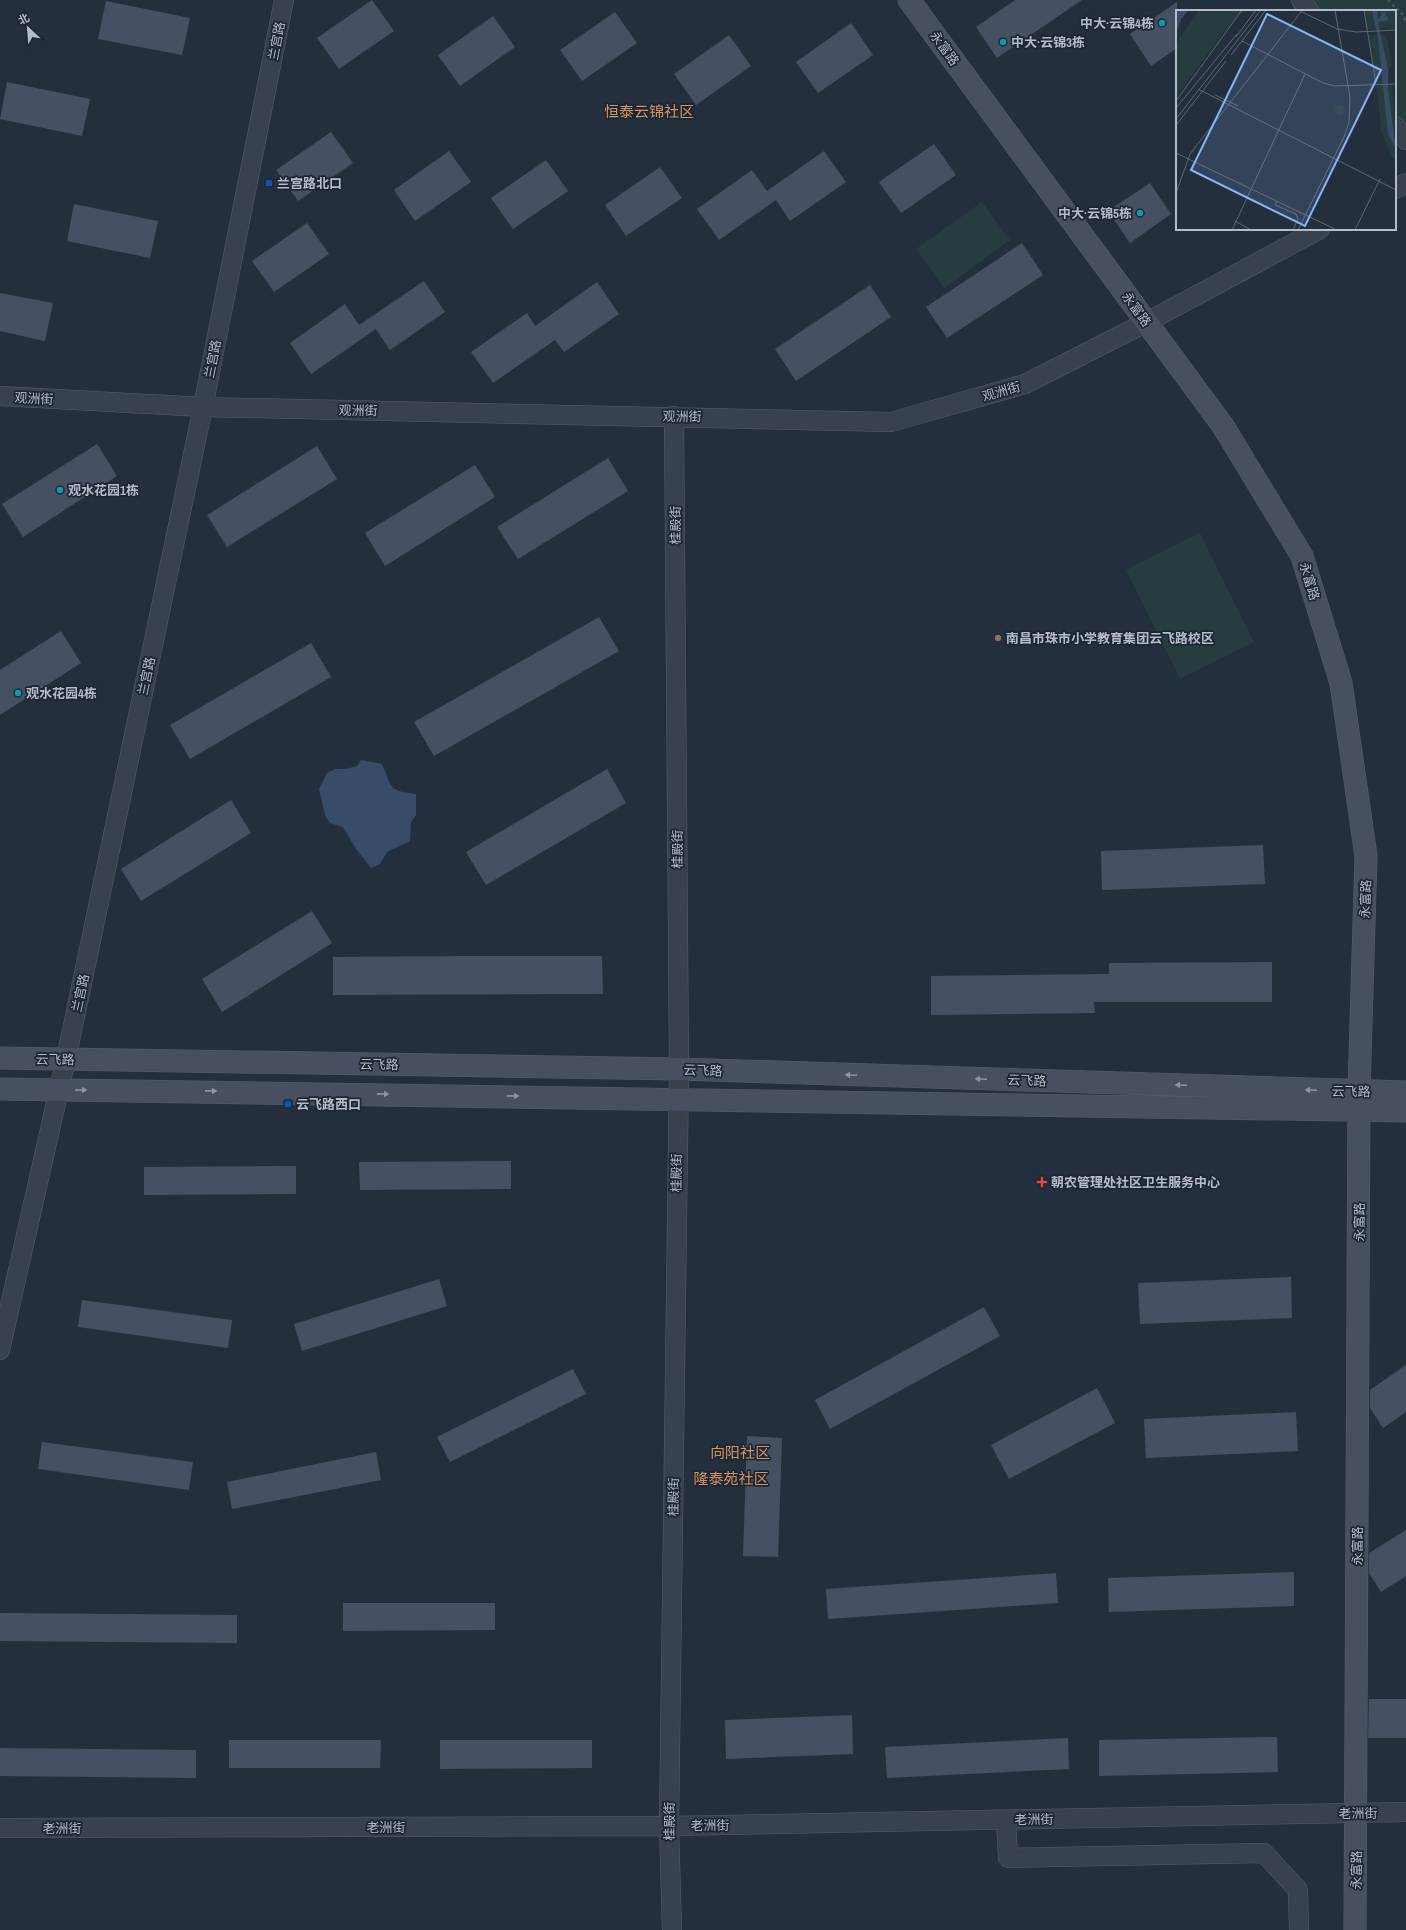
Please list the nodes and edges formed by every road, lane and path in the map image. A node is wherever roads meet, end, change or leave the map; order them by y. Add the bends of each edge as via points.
1 (284, 0) edge
2 (909, 0) edge
3 (1301, 0) edge
4 (1388, 0) edge
5 (1308, 10) edge
6 (1406, 22) edge
7 (1396, 127) edge
8 (1406, 140) edge
9 (1406, 183) edge
10 (1396, 188) edge
11 (1318, 230) edge
12 (1147, 322) junction
13 (0, 396) edge
14 (203, 407) junction
15 (674, 416) junction
16 (0, 1058) edge
17 (66, 1059) junction
18 (678, 1069) junction
19 (0, 1089) edge
20 (58, 1090) junction
21 (1406, 1092) edge
22 (677, 1099) junction
23 (1359, 1101) junction
24 (1406, 1111) edge
25 (0, 1350) edge
26 (1406, 1812) edge
27 (1356, 1813) junction
28 (1006, 1820) junction
29 (669, 1826) junction
30 (7, 1828) edge
31 (672, 1930) edge
32 (1299, 1930) edge
33 (1355, 1930) edge

1 - 14 street, 兰宫路
2 - 12 main road, 永富路
3 - 5 street
4 - 6 path
7 - 8 street
9 - 10 street
11 - 12 street, 观洲街
12 - 15 street, 观洲街 via 1026,384 891,422
12 - 23 main road, 永富路 via 1223,426 1302,556 1341,683 1366,856
13 - 14 street, 观洲街
14 - 15 street, 观洲街
14 - 17 street, 兰宫路
15 - 18 street, 桂殿街
16 - 17 main road, 云飞路
17 - 18 main road, 云飞路
17 - 20 street, 兰宫路
18 - 22 street, 桂殿街
23 -> 18 main road, 云飞路
19 - 20 main road, 云飞路
20 -> 22 main road, 云飞路
20 - 25 street, 兰宫路
21 - 23 main road, 云飞路
22 - 23 main road, 云飞路
22 - 29 street, 桂殿街
23 - 24 main road, 云飞路
23 - 27 main road, 永富路
26 - 27 street, 老洲街
27 - 28 street, 老洲街
27 - 33 main road, 永富路
28 - 29 street, 老洲街
28 - 32 street via 1008,1858 1264,1854 1298,1890
29 - 30 street, 老洲街
29 - 31 street, 桂殿街

